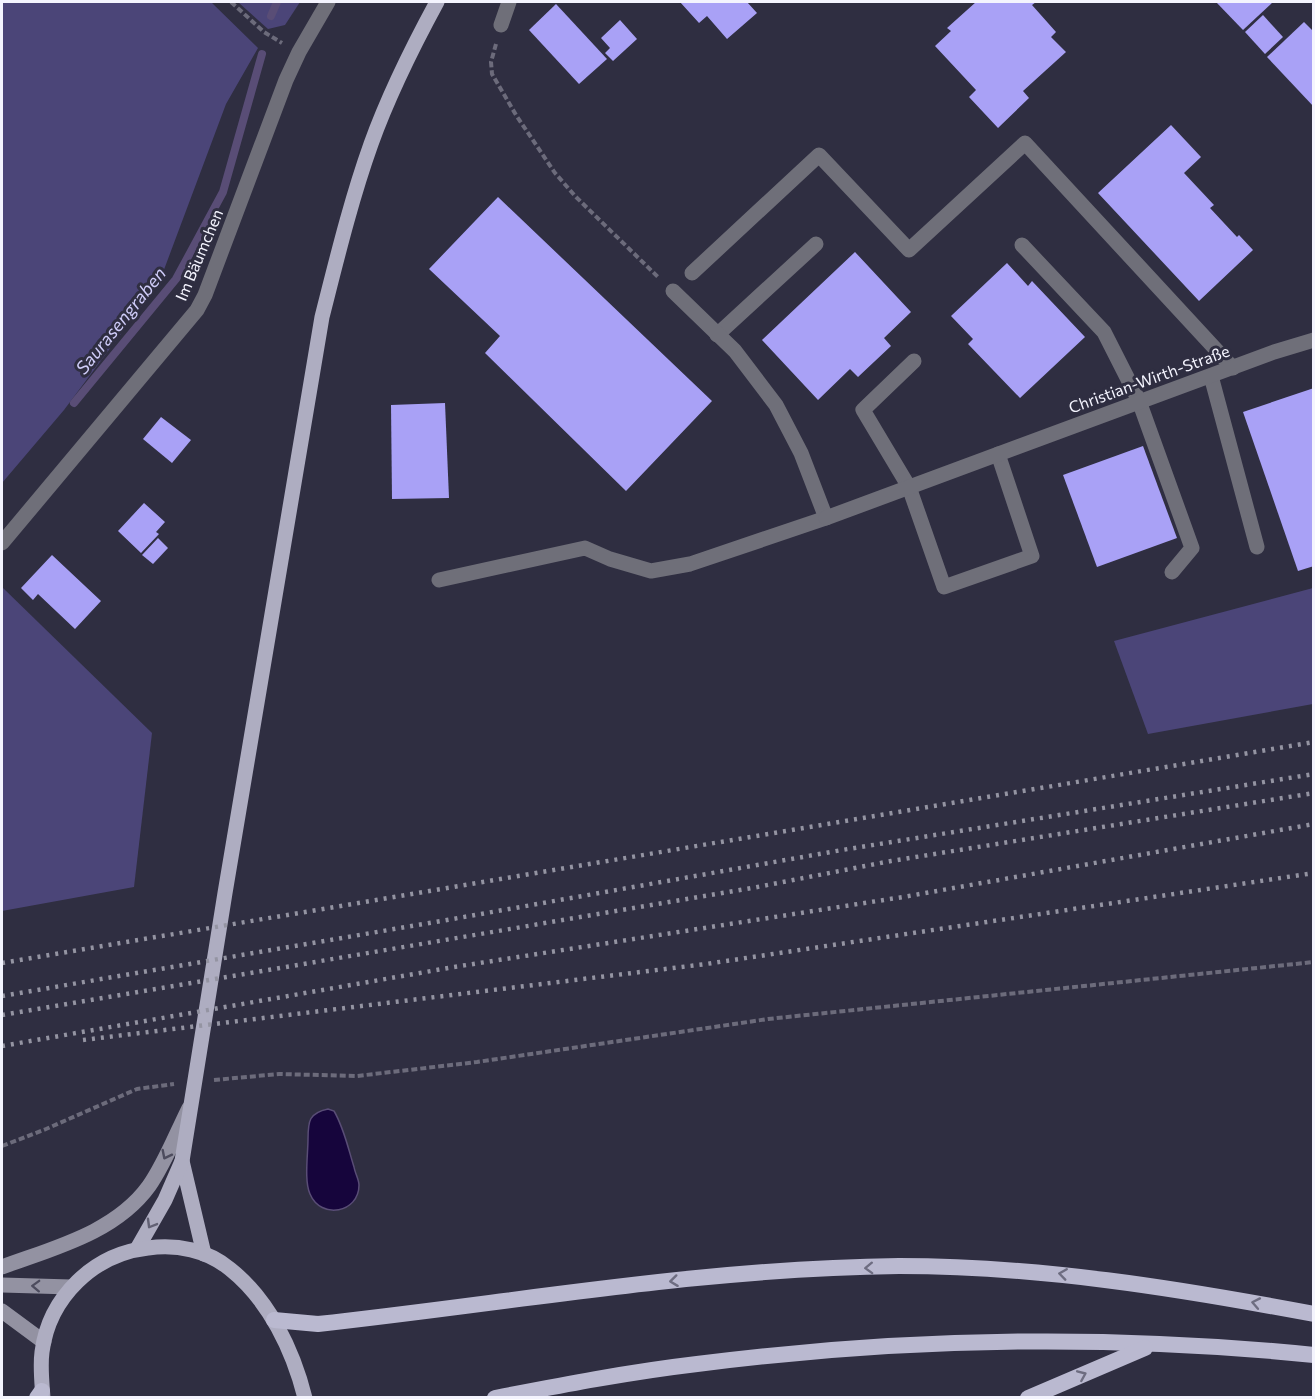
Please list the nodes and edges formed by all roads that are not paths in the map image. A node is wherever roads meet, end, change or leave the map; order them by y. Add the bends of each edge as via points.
1 (328, 2) edge
2 (437, 2) edge
3 (509, 2) edge
4 (501, 26) road end
5 (816, 244) dead end
6 (1022, 245) dead end
7 (692, 273) dead end
8 (673, 291) dead end
9 (717, 334) junction
10 (1314, 340) edge
11 (914, 360) dead end
12 (1233, 368) junction
13 (1211, 376) junction
14 (1139, 401) junction
15 (998, 454) junction
16 (909, 487) junction
17 (826, 518) junction
18 (2, 543) edge
19 (1257, 547) dead end
20 (1172, 572) dead end
21 (439, 579) dead end
22 (191, 1103) junction
23 (182, 1161) junction
24 (136, 1249) junction
25 (204, 1254) junction
26 (2, 1267) edge
27 (2, 1285) edge
28 (71, 1287) junction
29 (2, 1311) edge
30 (1314, 1314) edge
31 (274, 1320) junction
32 (44, 1342) junction
33 (1151, 1345) junction
34 (1314, 1355) edge
35 (41, 1395) edge
36 (304, 1398) edge
37 (495, 1398) edge
38 (1028, 1398) edge

1 - 18 street, Im Bäumchen via 299,52 271,117 206,295
2 - 22 main road via 402,69 371,143 325,306
3 - 4 street
5 - 9 street
6 - 14 street via 1104,332
7 - 12 street via 819,155 909,250 1024,143
8 - 9 street
9 - 17 street via 776,405 801,453
10 - 12 street, Christian-Wirth-Straße
11 - 16 street via 863,410
12 - 13 street, Christian-Wirth-Straße
13 - 14 street, Christian-Wirth-Straße
13 - 19 street
14 - 15 street, Christian-Wirth-Straße
14 - 20 street via 1192,548
15 - 16 street, Christian-Wirth-Straße
15 - 16 street via 1032,556 944,587
16 - 17 street, Christian-Wirth-Straße
17 - 21 street, Christian-Wirth-Straße via 690,564 651,572 585,548
22 - 23 main road
22 -> 26 main road via 149,1186 135,1201 81,1238
23 -> 24 main road via 165,1200
23 - 25 main road
24 - 25 main road via 171,1246
24 - 28 main road via 96,1265
25 - 31 main road via 230,1268
28 -> 27 main road
28 - 32 main road
29 - 32 main road
30 -> 31 highway via 1210,1294 1048,1272 899,1266 741,1273 318,1324
31 - 36 main road
32 - 35 main road
33 - 34 highway
33 - 37 highway via 1041,1342 831,1350 696,1364
38 -> 33 highway

